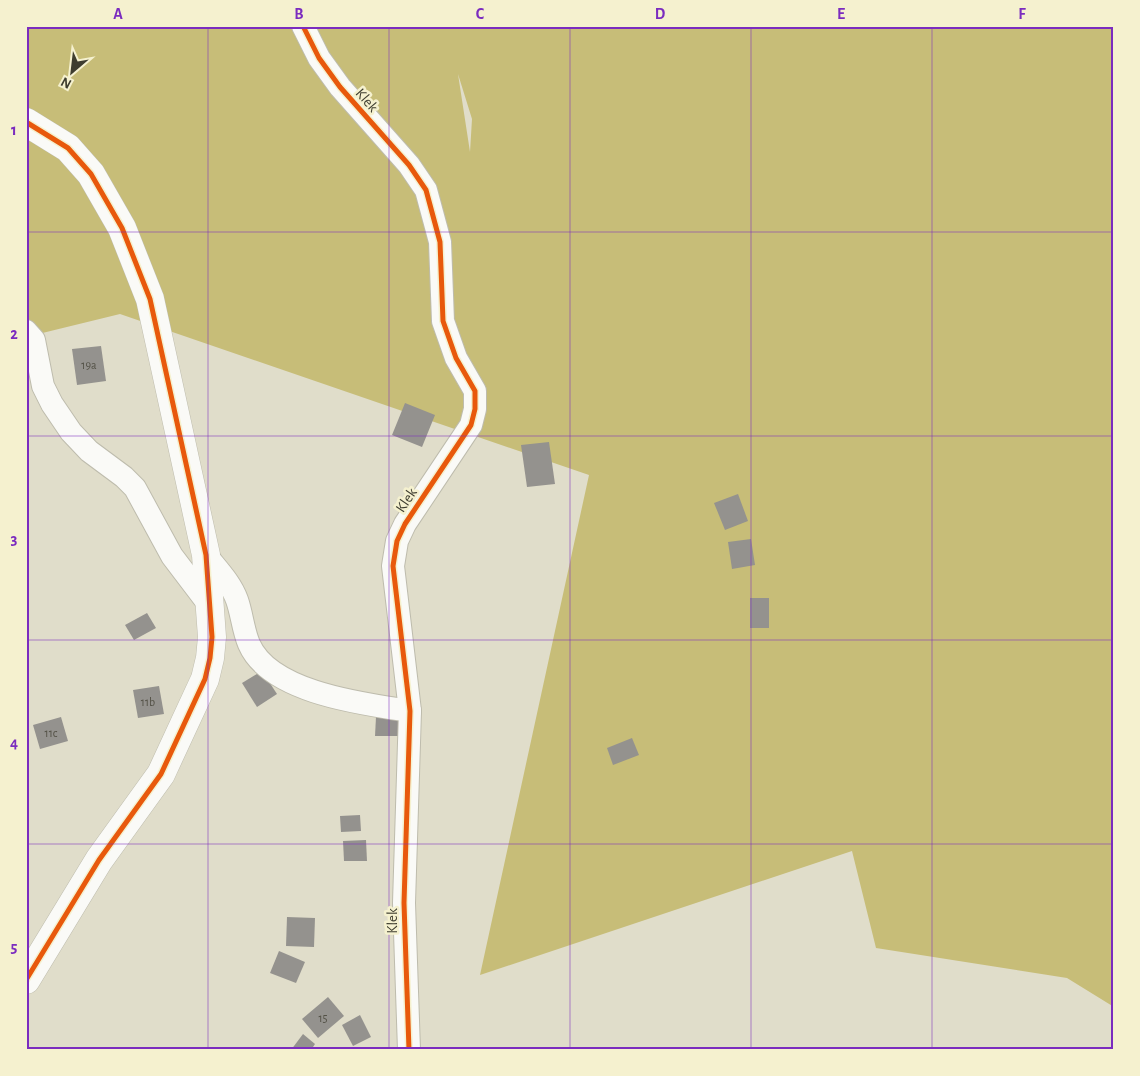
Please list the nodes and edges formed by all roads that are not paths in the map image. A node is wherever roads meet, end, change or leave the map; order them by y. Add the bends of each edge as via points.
1 (304, 26) edge
2 (26, 122) edge
3 (26, 331) edge
4 (206, 555) junction
5 (210, 606) junction
6 (410, 711) junction
7 (26, 980) edge
8 (409, 1050) edge

1 - 6 street, Klek via 319,58 340,87 426,190 440,242 443,321 456,358 475,392 471,425 397,541 395,582
2 - 4 street via 68,148 91,174 122,228 150,299
3 - 5 street via 34,340 43,386 52,404 89,451 135,488 172,556
4 - 5 street
4 - 6 street via 236,599 254,655 276,673 304,688 348,702
5 - 7 street via 210,658 181,734 161,774 99,860
6 - 8 street, Klek via 404,903

